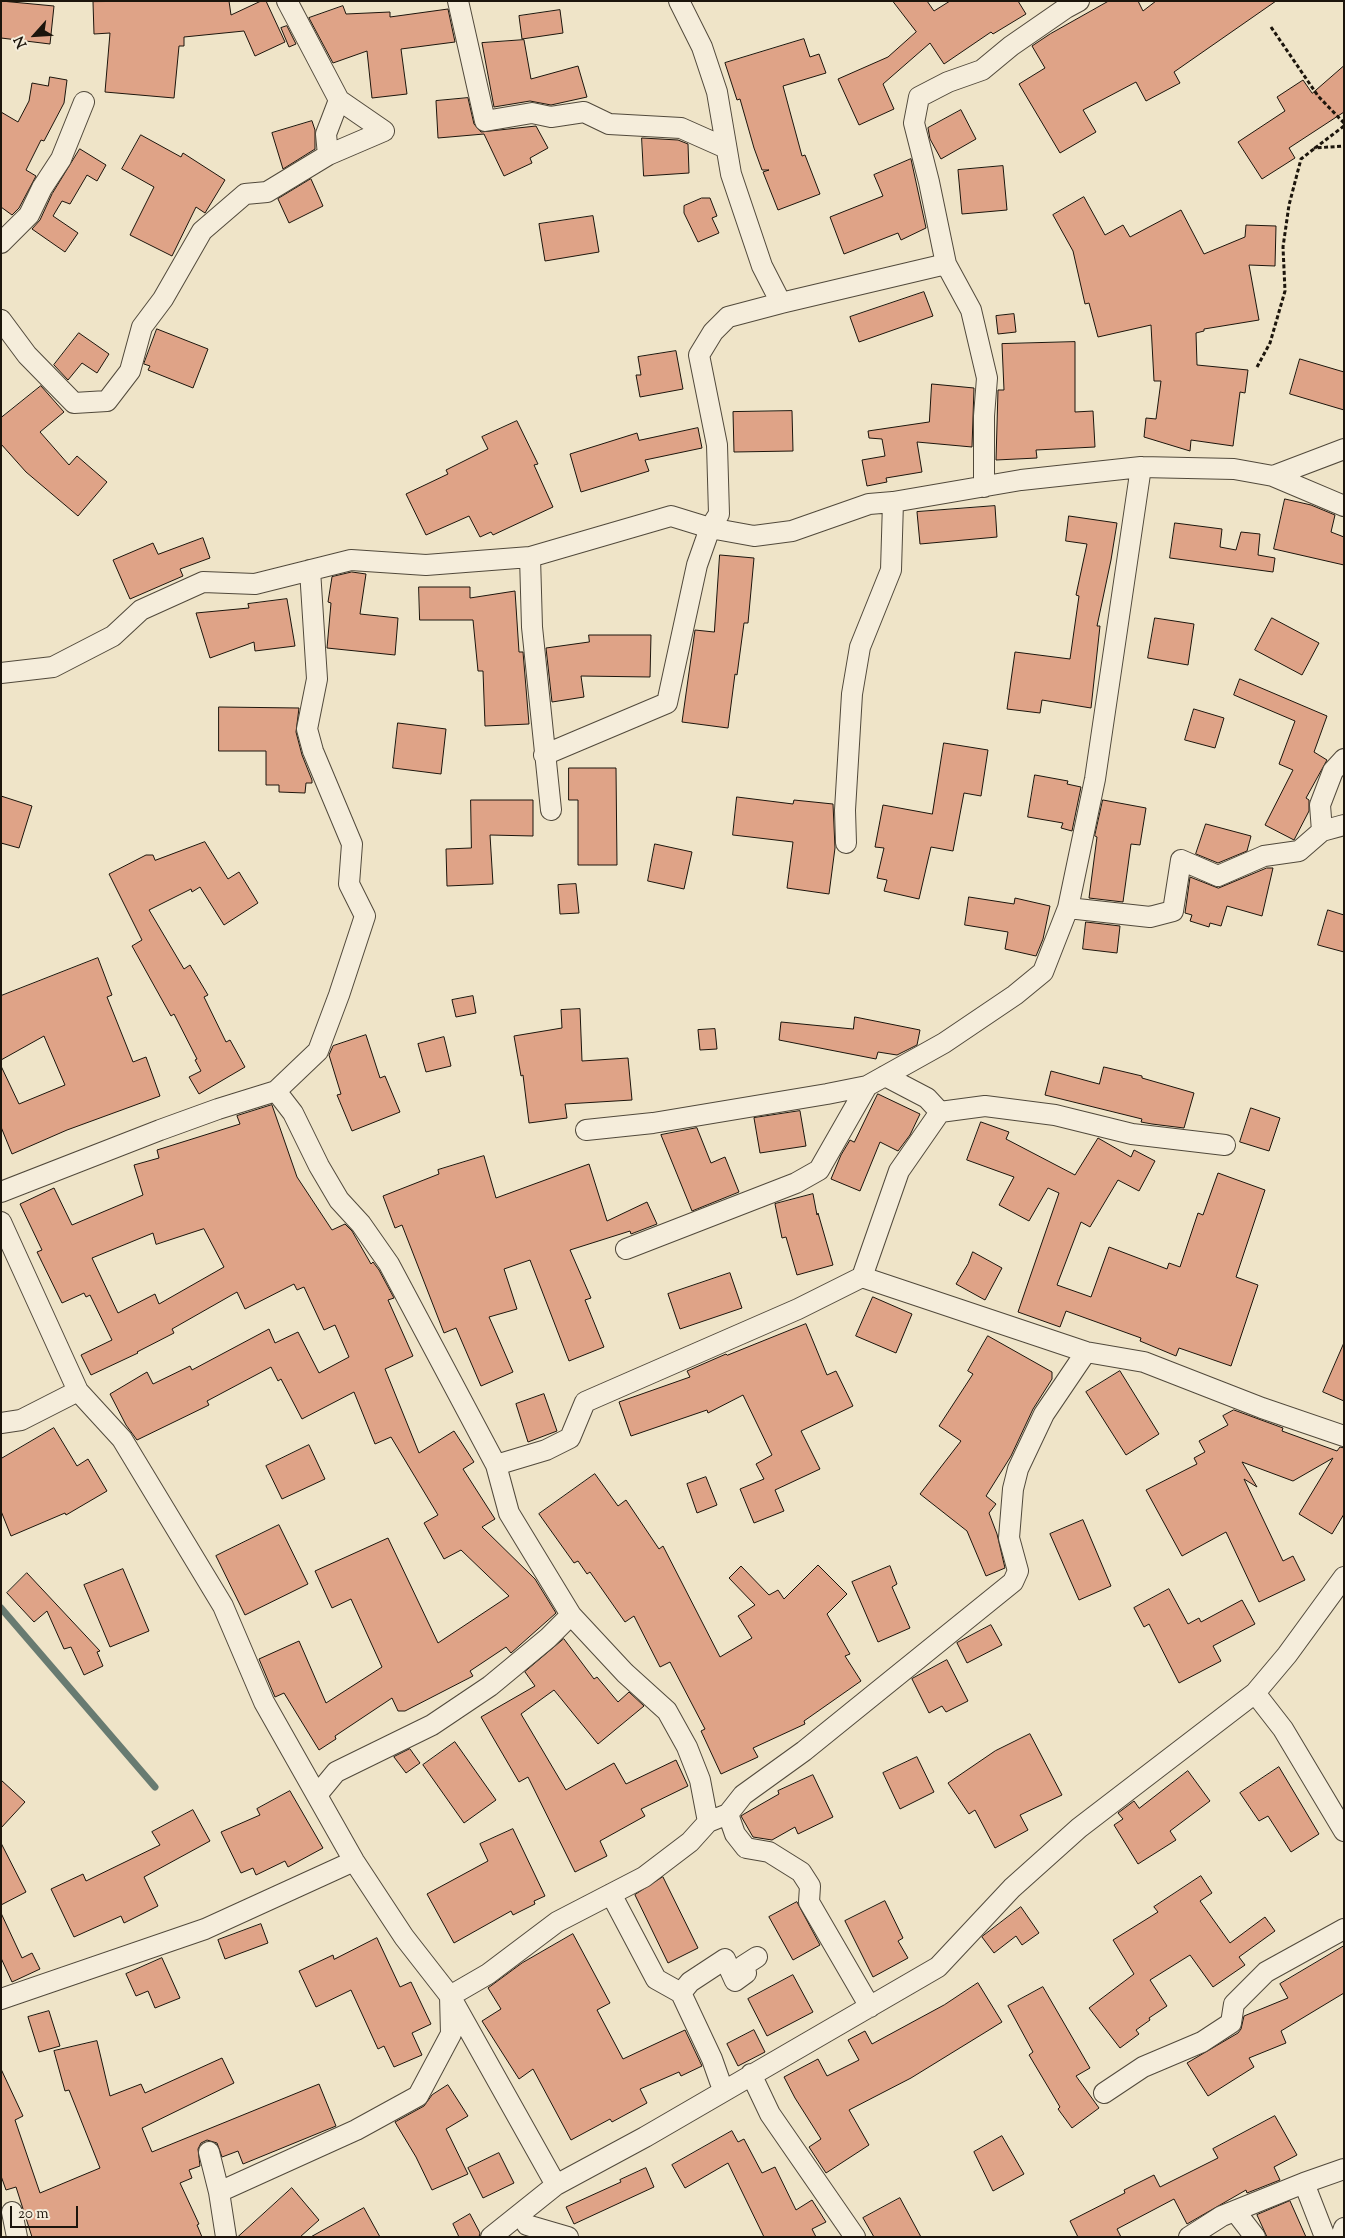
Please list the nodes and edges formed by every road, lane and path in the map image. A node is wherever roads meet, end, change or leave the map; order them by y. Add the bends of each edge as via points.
1 (287, 1) edge
2 (458, 1) edge
3 (679, 1) edge
4 (1079, 1) edge
5 (1271, 26) dead end
6 (339, 100) junction
7 (84, 102) dead end
8 (1344, 125) edge
9 (1344, 146) edge
10 (726, 148) junction
11 (1315, 148) junction
12 (328, 155) junction
13 (1, 243) edge
14 (946, 264) junction
15 (781, 302) junction
16 (1, 320) edge
17 (1257, 367) dead end
18 (1344, 449) edge
19 (1142, 467) junction
20 (1273, 476) junction
21 (984, 487) junction
22 (894, 502) junction
23 (1344, 506) edge
24 (710, 528) junction
25 (530, 557) junction
26 (310, 570) junction
27 (1, 673) edge
28 (544, 755) junction
29 (1344, 759) edge
30 (551, 810) dead end
31 (1344, 825) edge
32 (1322, 830) junction
33 (846, 844) dead end
34 (1068, 908) junction
35 (885, 1076) junction
36 (867, 1086) junction
37 (276, 1091) junction
38 (940, 1112) junction
39 (586, 1130) dead end
40 (1225, 1145) dead end
41 (1, 1192) edge
42 (1, 1222) edge
43 (626, 1249) dead end
44 (862, 1276) junction
45 (1086, 1352) junction
46 (78, 1391) junction
47 (1, 1423) edge
48 (1344, 1436) edge
49 (496, 1465) junction
50 (1344, 1577) edge
51 (571, 1615) junction
52 (1255, 1693) junction
53 (317, 1795) junction
54 (728, 1814) junction
55 (708, 1822) junction
56 (1344, 1831) edge
57 (354, 1861) junction
58 (611, 1894) junction
59 (1344, 1928) edge
60 (757, 1957) dead end
61 (681, 1993) junction
62 (450, 1996) junction
63 (1, 1999) edge
64 (870, 2007) junction
65 (751, 2074) junction
66 (723, 2090) junction
67 (1104, 2093) dead end
68 (209, 2152) dead end
69 (1344, 2169) edge
70 (1304, 2183) junction
71 (556, 2185) junction
72 (219, 2192) junction
73 (532, 2205) junction
74 (1235, 2211) junction
75 (12, 2212) dead end
76 (1344, 2228) edge
77 (530, 2231) edge
78 (17, 2237) edge
79 (226, 2237) edge
80 (491, 2237) edge
81 (568, 2237) edge
82 (854, 2237) edge
83 (1189, 2237) edge
84 (1255, 2237) edge
85 (1325, 2237) edge
86 (1341, 2237) edge

1 - 6 street
2 - 10 street via 485,121 532,114 551,117 584,112 609,124 680,128
3 - 10 street via 702,47 717,92
4 - 14 street via 1011,46 982,70 919,97 914,123
5 - 8 path via 1318,96
6 - 12 street via 326,134
6 - 12 street via 384,131
7 - 13 street via 61,159 42,188 30,215
8 - 11 path
9 - 11 path
10 - 15 street via 731,174 762,266
11 - 17 path via 1301,158 1283,247 1285,291 1270,343
12 - 16 street via 267,192 245,194 202,232 163,300 142,327 130,371 107,401 74,403 27,355
14 - 15 street
14 - 21 street via 971,310 987,378
15 - 24 street via 728,317 712,332 699,356 717,445 719,514
18 - 20 street
19 - 20 street via 1234,470
19 - 21 street
19 - 34 street via 1095,779
20 - 23 street
21 - 22 street
22 - 24 street via 869,504 792,531 754,536
22 - 33 street via 891,570 860,647 852,694
24 - 25 street via 672,516
24 - 28 street via 697,565 667,704
25 - 26 street via 426,565 351,560
25 - 28 street via 532,627
26 - 27 street via 255,584 202,582 141,610 113,636 53,666
26 - 37 street via 317,680 307,729 352,844 349,884 365,916 318,1050
28 - 30 street
29 - 32 street via 1334,771 1320,805
31 - 32 street
32 - 34 street via 1299,851 1264,856 1218,876 1181,860 1173,911 1150,917
34 - 35 street via 1043,972 944,1043
35 - 36 street
35 - 38 street via 927,1098
36 - 39 street via 663,1121
36 - 43 street via 819,1170 796,1184
37 - 41 street via 177,1124
37 - 49 street via 293,1113 340,1200 389,1264
38 - 40 street via 986,1106 1056,1115 1132,1134
38 - 44 street via 899,1171
42 - 46 street
44 - 45 street
44 - 49 street via 798,1309 585,1402 570,1438 546,1450
45 - 48 street via 1144,1362
45 - 54 street via 1044,1414 1018,1470 1009,1538 1018,1571 1013,1582 819,1739 743,1796
46 - 47 street via 21,1420
46 - 53 street via 122,1439 222,1606 264,1702
49 - 51 street via 509,1513
50 - 52 street
51 - 53 street via 490,1686 432,1725 336,1772
51 - 55 street via 625,1673 667,1711 687,1747 700,1780
52 - 56 street via 1283,1730
52 - 64 street via 1079,1828 1012,1888 938,1967
53 - 57 street
54 - 55 street
54 - 64 street via 735,1834 746,1848 769,1852 801,1872 810,1886 809,1902
55 - 58 street via 690,1842 644,1877
57 - 62 street via 404,1937
57 - 63 street via 205,1929
58 - 61 street via 656,1979
58 - 62 street via 556,1922 488,1974
59 - 67 street via 1266,1972 1234,2004 1231,2023 1202,2042 1143,2066
60 - 61 street via 743,1966 746,1973 734,1982 725,1959 690,1982
61 - 66 street
62 - 71 street
62 - 72 street via 451,2034 418,2096 356,2130
64 - 65 street
65 - 66 street
65 - 82 street via 770,2114
66 - 71 street
68 - 72 street
69 - 70 street
70 - 74 street
70 - 85 street
71 - 73 street
72 - 79 street
73 - 77 street
73 - 80 street
74 - 83 street
74 - 84 street
75 - 78 street
76 - 86 street
77 - 81 street

